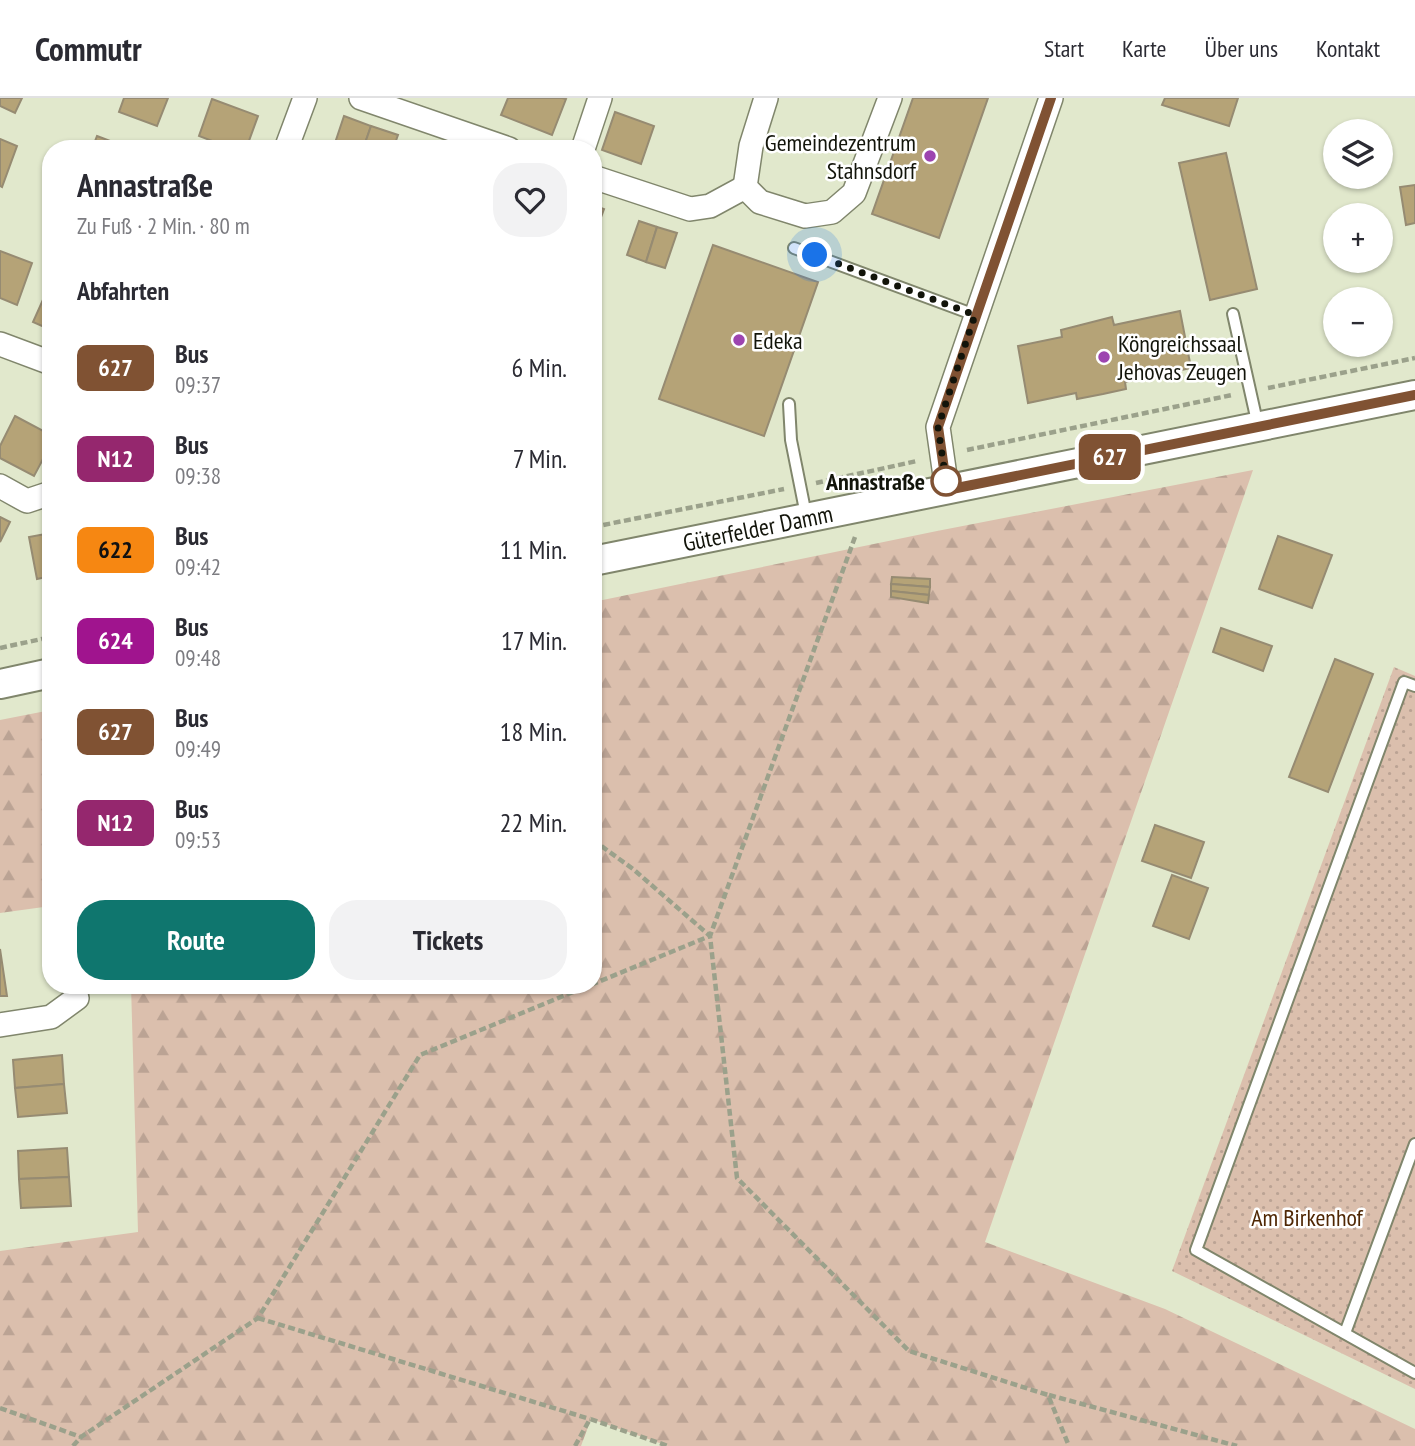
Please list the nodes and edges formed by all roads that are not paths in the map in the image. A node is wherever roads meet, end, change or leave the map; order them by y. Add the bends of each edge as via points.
1 (305, 98) edge
2 (361, 98) edge
3 (600, 98) edge
4 (766, 98) edge
5 (890, 98) edge
6 (1051, 98) edge
7 (289, 140) edge
8 (483, 140) edge
9 (586, 140) edge
10 (602, 180) edge
11 (745, 187) junction
12 (794, 248) dead end
13 (1233, 314) dead end
14 (975, 315) junction
15 (0, 344) edge
16 (42, 360) edge
17 (1415, 395) edge
18 (789, 404) dead end
19 (1258, 426) junction
20 (0, 486) edge
21 (947, 490) junction
22 (42, 496) edge
23 (806, 518) junction
24 (602, 559) edge
25 (42, 675) edge
26 (0, 684) edge
27 (1415, 686) edge
28 (77, 998) dead end
29 (0, 1025) edge
30 (1415, 1144) edge
31 (1345, 1333) junction
32 (1415, 1373) edge

1 - 7 street
2 - 8 street
3 - 9 street
4 - 11 street via 751,146
5 - 11 street via 854,193 832,212 805,216 760,202
6 - 14 street
10 - 11 street via 690,209 710,205
12 - 14 lane
13 - 19 lane
14 - 21 street via 938,427
15 - 16 street
17 - 19 street, Güterfelder Damm
18 - 23 lane
19 - 21 street, Güterfelder Damm
20 - 22 street via 27,501
21 - 23 street, Güterfelder Damm
23 - 24 street, Güterfelder Damm
25 - 26 street
27 - 31 lane via 1404,682 1196,1250
28 - 29 street via 51,1017
30 - 31 lane
31 - 32 lane

